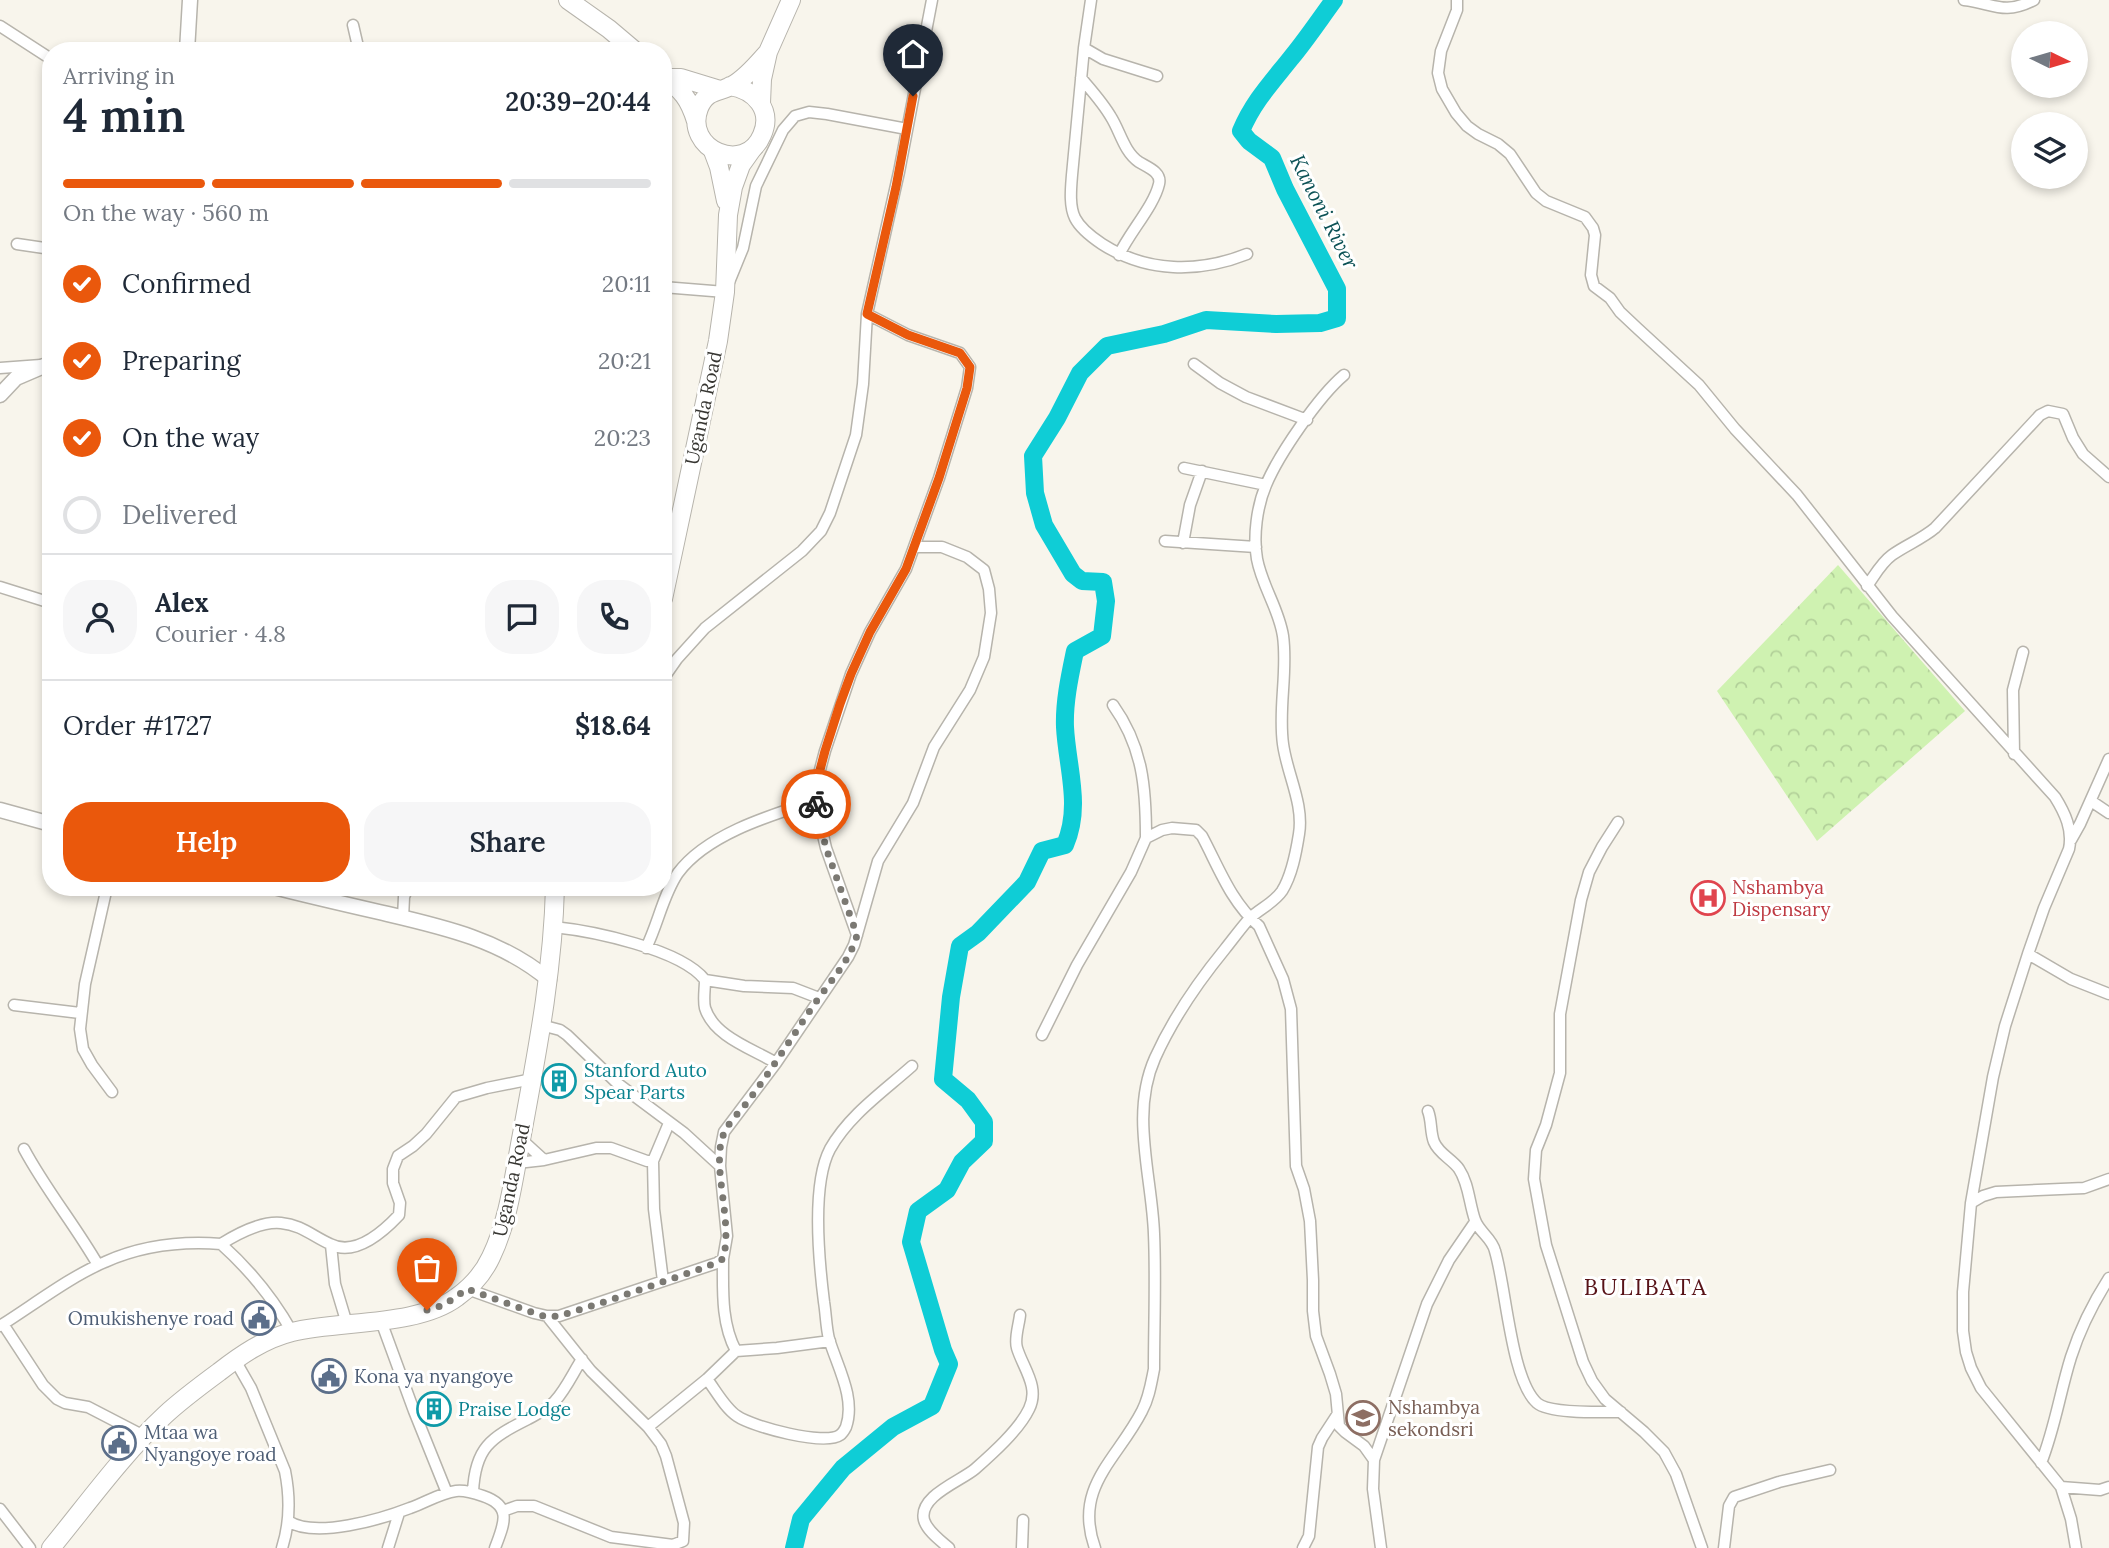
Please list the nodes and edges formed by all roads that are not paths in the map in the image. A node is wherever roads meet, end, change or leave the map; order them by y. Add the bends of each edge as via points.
1 (190, 0) edge
2 (568, 0) edge
3 (791, 0) edge
4 (932, 0) edge
5 (1091, 0) edge
6 (1457, 0) edge
7 (1964, 0) edge
8 (2034, 0) edge
9 (353, 25) dead end
10 (0, 26) edge
11 (188, 42) edge
12 (357, 42) edge
13 (624, 42) edge
14 (1084, 48) junction
15 (768, 52) junction
16 (42, 53) edge
17 (1157, 75) dead end
18 (672, 77) edge
19 (1081, 78) junction
20 (672, 82) edge
21 (724, 88) junction
22 (761, 103) junction
23 (696, 121) junction
24 (907, 129) junction
25 (754, 148) junction
26 (713, 151) junction
27 (729, 215) junction
28 (17, 244) dead end
29 (42, 248) edge
30 (1247, 254) dead end
31 (1119, 255) junction
32 (672, 288) edge
33 (725, 292) junction
34 (867, 314) junction
35 (1194, 364) dead end
36 (42, 365) edge
37 (42, 367) edge
38 (0, 368) edge
39 (1345, 375) dead end
40 (0, 377) edge
41 (16, 378) junction
42 (0, 395) edge
43 (1307, 420) junction
44 (1184, 468) dead end
45 (1202, 471) junction
46 (2109, 477) edge
47 (1266, 485) junction
48 (1165, 541) dead end
49 (1183, 542) junction
50 (914, 547) junction
51 (1256, 547) junction
52 (672, 557) edge
53 (1867, 586) junction
54 (0, 587) edge
55 (42, 600) edge
56 (2023, 652) dead end
57 (672, 666) edge
58 (1113, 705) dead end
59 (2014, 754) junction
60 (2109, 759) edge
61 (816, 801) junction
62 (2091, 801) junction
63 (0, 810) edge
64 (2109, 813) edge
65 (42, 822) edge
66 (1618, 822) dead end
67 (1146, 838) junction
68 (2071, 839) junction
69 (672, 884) edge
70 (105, 896) edge
71 (311, 896) edge
72 (404, 896) edge
73 (555, 896) edge
74 (666, 896) edge
75 (403, 918) junction
76 (1250, 919) junction
77 (554, 927) junction
78 (857, 935) junction
79 (646, 948) junction
80 (2028, 954) junction
81 (549, 979) junction
82 (705, 980) junction
83 (2109, 994) edge
84 (819, 998) junction
85 (14, 1005) dead end
86 (80, 1013) junction
87 (541, 1026) junction
88 (1042, 1035) dead end
89 (776, 1063) junction
90 (912, 1066) dead end
91 (532, 1079) junction
92 (112, 1092) dead end
93 (1428, 1111) dead end
94 (669, 1123) junction
95 (520, 1139) junction
96 (24, 1149) dead end
97 (544, 1160) junction
98 (653, 1161) junction
99 (517, 1163) junction
100 (720, 1166) junction
101 (2109, 1179) edge
102 (1971, 1203) junction
103 (1475, 1222) junction
104 (221, 1244) junction
105 (331, 1245) junction
106 (723, 1259) junction
107 (98, 1265) junction
108 (2109, 1278) edge
109 (663, 1281) junction
110 (467, 1289) junction
111 (1020, 1315) dead end
112 (547, 1317) junction
113 (381, 1321) junction
114 (347, 1324) junction
115 (1, 1325) edge
116 (292, 1332) junction
117 (830, 1341) junction
118 (736, 1351) junction
119 (582, 1359) junction
120 (236, 1360) junction
121 (707, 1379) junction
122 (1621, 1412) junction
123 (1337, 1415) junction
124 (648, 1427) junction
125 (144, 1436) junction
126 (1374, 1460) junction
127 (2041, 1463) junction
128 (1830, 1470) dead end
129 (2061, 1487) junction
130 (2109, 1488) edge
131 (473, 1492) junction
132 (447, 1493) junction
133 (0, 1508) edge
134 (503, 1511) junction
135 (399, 1513) junction
136 (1023, 1520) dead end
137 (288, 1521) junction
138 (681, 1546) edge
139 (30, 1548) edge
140 (51, 1548) edge
141 (282, 1548) edge
142 (388, 1548) edge
143 (495, 1548) edge
144 (949, 1548) edge
145 (1022, 1548) edge
146 (1095, 1548) edge
147 (1303, 1548) edge
148 (1381, 1548) edge
149 (1702, 1548) edge
150 (1724, 1548) edge
151 (2076, 1548) edge

1 - 11 street
2 - 13 main road
3 - 15 main road
4 - 24 street
5 - 14 street
6 - 53 street via 1437,73 1456,113 1467,126 1510,154 1536,193 1585,217 1595,235 1594,286 1699,385 1797,495
7 - 8 street via 1996,9
9 - 12 street
10 - 16 street
14 - 17 street via 1103,59
14 - 19 street
15 - 21 main road via 748,73
15 - 22 main road
18 - 21 main road
19 - 31 street via 1072,208 1085,230
19 - 31 street via 1111,116 1132,156 1159,180
20 - 23 main road via 684,92
21 - 22 main road via 743,88
21 - 23 main road via 706,97
22 - 25 main road via 765,127
23 - 26 main road via 698,133
24 - 33 street via 827,114 795,116 783,130 756,186 743,248
24 - 34 street
25 - 26 main road via 733,156
25 - 27 main road, Uganda Road via 736,176
26 - 27 main road, Uganda Road
27 - 33 main road, Uganda Road
28 - 29 street
30 - 31 street via 1222,264 1184,269
32 - 33 street
33 - 52 main road, Uganda Road
34 - 50 street via 908,335 960,353 970,367
34 - 57 street via 856,435 821,531 803,551 705,628
35 - 43 street via 1246,397
36 - 38 street
37 - 41 street
39 - 43 street via 1330,387
40 - 41 street
41 - 42 street
43 - 47 street
44 - 45 street
45 - 47 street
45 - 49 street
46 - 53 street via 2083,454 2063,414 2048,411 1935,528 1891,556
47 - 51 street
48 - 49 street
49 - 51 street
50 - 61 street via 851,674 825,751
50 - 78 street via 942,547 984,570 991,613 984,657 970,690 934,747 913,803 878,861
51 - 76 street via 1283,637 1283,744 1300,831 1282,890
53 - 59 street
54 - 55 street
56 - 59 street via 2013,690
58 - 67 street via 1140,761
59 - 68 street via 2055,797
60 - 62 street
61 - 69 street via 738,829 710,845 690,860
61 - 78 street via 826,848
62 - 64 street
62 - 68 street
63 - 65 street
66 - 122 street via 1590,872 1581,900 1560,1014 1560,1073 1536,1150 1534,1179 1546,1245 1583,1362 1605,1399
67 - 76 street via 1172,828 1196,830 1227,888
67 - 88 street
68 - 80 street
70 - 86 street
71 - 75 street
72 - 75 street
73 - 77 main road, Uganda Road
74 - 79 street
75 - 81 street via 501,949
76 - 123 street via 1259,926 1278,967 1291,1009 1296,1166 1310,1221 1316,1336 1336,1394
76 - 146 street via 1188,998 1147,1082 1144,1136 1154,1231 1154,1370 1142,1412 1091,1493 1088,1513
77 - 79 street
77 - 81 main road, Uganda Road
78 - 84 street via 841,969
79 - 82 street via 692,967
80 - 83 street
80 - 102 street via 1996,1064
81 - 87 main road, Uganda Road
82 - 84 street via 793,988
82 - 89 street via 704,1005 715,1026
84 - 89 street
85 - 86 street
86 - 92 street via 83,1049
87 - 91 main road, Uganda Road
87 - 94 street via 567,1035 617,1083
89 - 100 street via 724,1132
90 - 117 street via 860,1112 829,1151 823,1174 818,1259
91 - 95 main road, Uganda Road
91 - 105 street via 456,1097 426,1134 398,1156 393,1183 399,1215 363,1243 347,1248
93 - 103 street via 1432,1139 1459,1170
94 - 98 street
94 - 100 street
95 - 97 street
95 - 99 main road, Uganda Road
96 - 107 street
97 - 98 street via 611,1148
97 - 99 street
98 - 109 street
99 - 110 main road, Uganda Road via 495,1248 485,1269
100 - 106 street via 727,1236
101 - 102 street via 2084,1188 1996,1192
102 - 127 street via 1963,1292 1966,1352 1981,1388
103 - 122 street via 1494,1246 1525,1389 1542,1407
103 - 126 street via 1448,1260 1427,1304
104 - 105 street via 274,1223 307,1230
104 - 107 street via 163,1245
104 - 116 street via 272,1299
105 - 114 street via 335,1284
106 - 109 street
106 - 118 street via 724,1315
107 - 115 street
108 - 127 street via 2091,1306 2071,1356
109 - 112 street
110 - 112 street
110 - 113 main road, Uganda Road via 444,1305
111 - 144 street via 1016,1345 1033,1389 1030,1408 972,1472 947,1485 928,1503 924,1514 927,1527
112 - 119 street
113 - 114 main road, Uganda Road
113 - 132 street
114 - 116 main road, Uganda Road
115 - 125 street via 57,1399 88,1407
116 - 120 main road, Uganda Road via 265,1341
117 - 118 street
117 - 121 street via 848,1407 840,1436 780,1433 748,1422 735,1415
118 - 121 street
119 - 124 street
119 - 131 street via 556,1400 499,1435 482,1451 476,1462
120 - 125 main road, Uganda Road via 183,1399
120 - 137 street via 285,1471
121 - 124 street
122 - 149 street via 1664,1452
123 - 126 street via 1339,1426
123 - 147 street via 1318,1447
124 - 138 street via 668,1463 684,1523
125 - 140 main road, Uganda Road
126 - 148 street
127 - 129 street
128 - 150 street via 1734,1497
129 - 130 street
129 - 151 street
131 - 132 street
131 - 134 street via 500,1504
132 - 135 street
133 - 139 street
134 - 138 street via 534,1506 611,1537
134 - 143 street
135 - 137 street via 329,1527 302,1528
135 - 142 street
136 - 145 street
137 - 141 street

